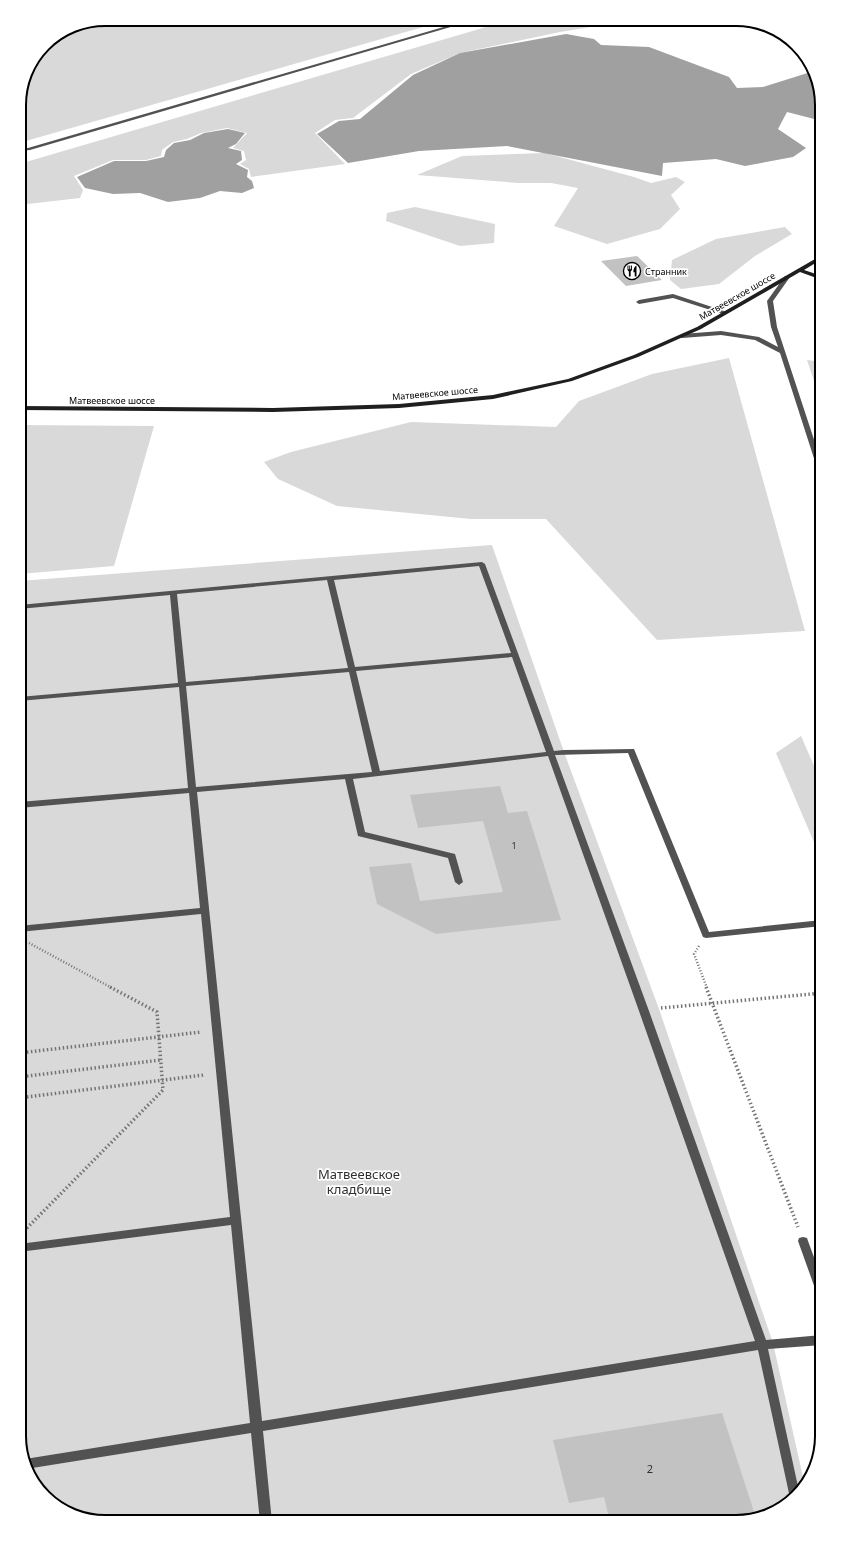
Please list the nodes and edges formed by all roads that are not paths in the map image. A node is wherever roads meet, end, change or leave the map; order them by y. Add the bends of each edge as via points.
1 (452, 26) edge
2 (26, 149) edge
3 (815, 261) edge
4 (800, 270) junction
5 (815, 275) edge
6 (788, 277) junction
7 (639, 302) dead end
8 (725, 313) junction
9 (682, 336) junction
10 (782, 352) junction
11 (26, 408) edge
12 (815, 453) edge
13 (330, 578) junction
14 (173, 593) junction
15 (26, 606) edge
16 (515, 655) junction
17 (352, 669) junction
18 (182, 684) junction
19 (26, 698) edge
20 (551, 754) junction
21 (377, 774) junction
22 (348, 776) junction
23 (192, 789) junction
24 (26, 804) edge
25 (459, 882) dead end
26 (204, 911) junction
27 (815, 924) edge
28 (26, 928) edge
29 (236, 1220) junction
30 (803, 1240) road end
31 (26, 1247) edge
32 (815, 1274) edge
33 (815, 1341) edge
34 (762, 1345) junction
35 (256, 1426) junction
36 (31, 1463) edge
37 (793, 1491) edge
38 (265, 1515) edge

1 - 2 street
3 - 4 main road, Матвеевское шоссе
4 - 5 main road
4 - 6 main road, Матвеевское шоссе
6 - 8 main road, Матвеевское шоссе
6 - 10 street via 770,301 774,327
7 - 8 street via 673,296
8 - 9 main road, Матвеевское шоссе
9 - 10 street via 721,333 756,338
9 - 11 main road, Матвеевское шоссе via 570,380 494,397 399,406 273,410
10 - 12 street
13 - 14 street
13 - 16 street via 482,564
13 - 17 street
14 - 15 street
14 - 18 street
16 - 17 street
16 - 20 street
17 - 18 street
17 - 21 street
18 - 19 street
18 - 23 street
20 - 21 street
20 - 27 street via 631,751 706,935
20 - 34 street
21 - 22 street
22 - 23 street
22 - 25 street via 361,834 452,856
23 - 24 street
23 - 26 street
26 - 28 street
26 - 29 street
29 - 31 street
29 - 35 street
30 - 32 street
33 - 34 street
34 - 35 street
34 - 37 street
35 - 36 street
35 - 38 street

